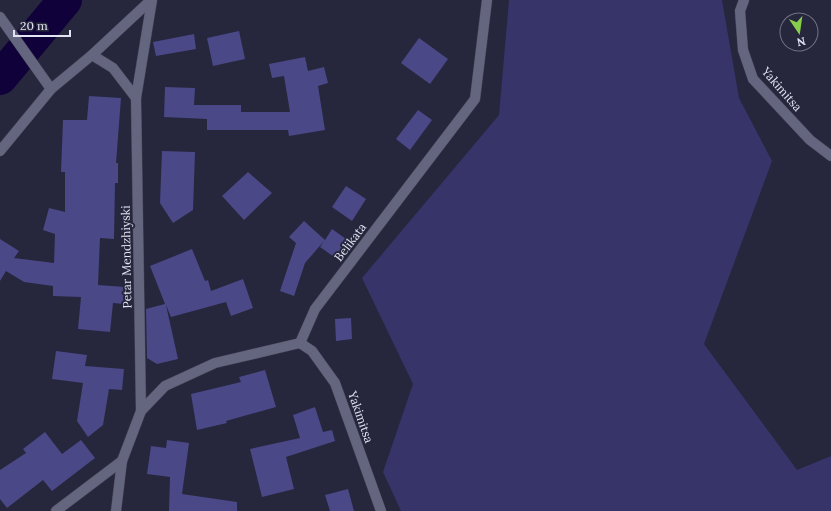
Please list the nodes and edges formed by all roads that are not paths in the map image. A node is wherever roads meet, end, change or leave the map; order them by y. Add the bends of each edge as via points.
1 (152, 0) edge
2 (487, 0) edge
3 (744, 0) edge
4 (0, 17) edge
5 (92, 56) junction
6 (51, 89) junction
7 (136, 98) junction
8 (0, 151) edge
9 (831, 156) edge
10 (300, 343) junction
11 (141, 411) junction
12 (122, 461) junction
13 (56, 511) edge
14 (116, 511) edge
15 (381, 511) edge

1 - 5 street
1 - 7 street, Petar Mendzhiyski
2 - 10 street, Belikata via 475,99 315,308
3 - 9 street, Yakimitsa via 740,11 743,50 753,79 810,140
4 - 6 street
5 - 6 street
5 - 7 street via 113,68
6 - 8 street
7 - 11 street, Petar Mendzhiyski
10 - 11 street via 215,363 165,386
10 - 15 street, Yakimitsa via 312,351 335,382
11 - 12 street, Petar Mendzhiyski
12 - 13 street
12 - 14 street, Petar Mendzhiyski

